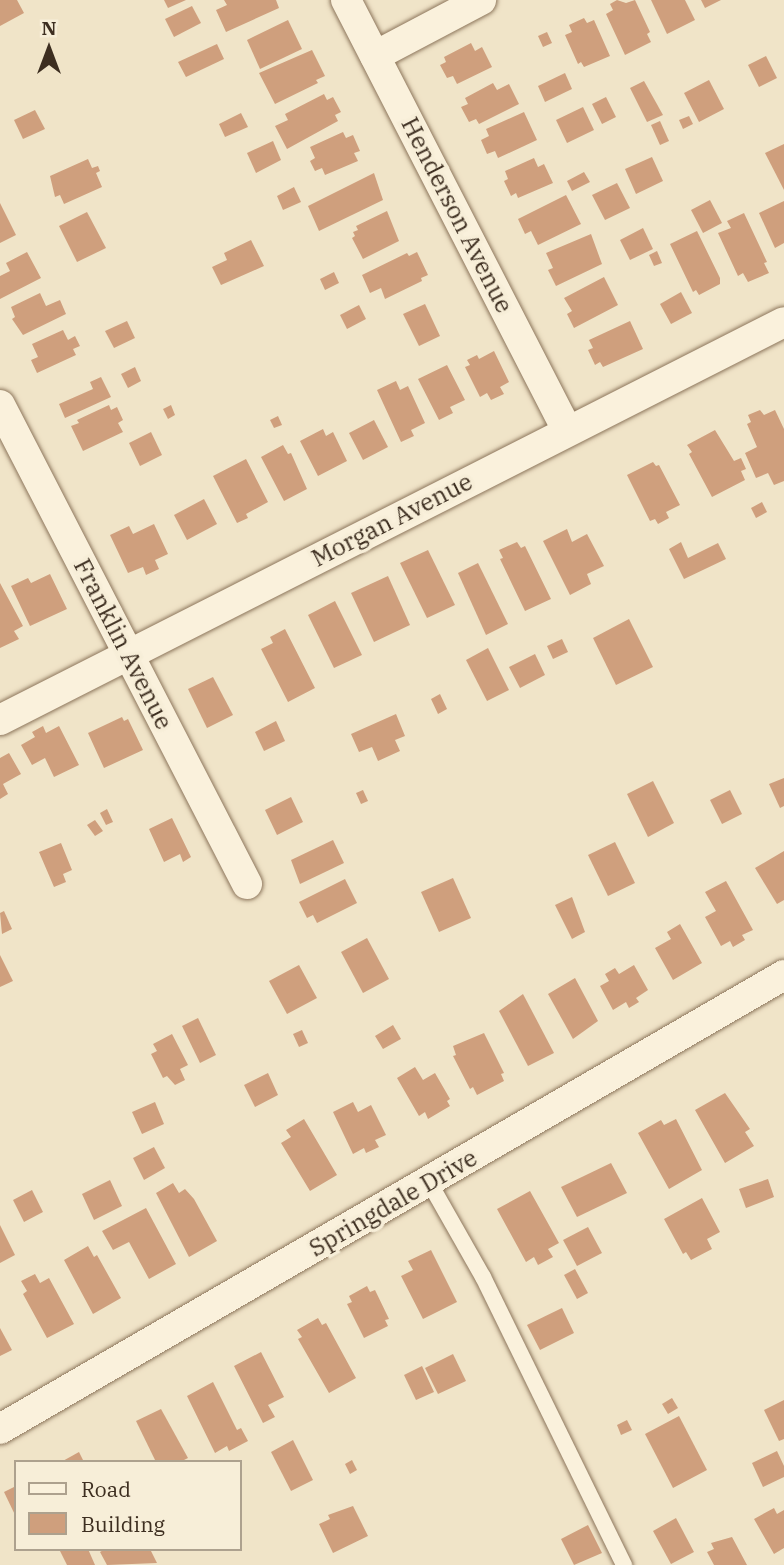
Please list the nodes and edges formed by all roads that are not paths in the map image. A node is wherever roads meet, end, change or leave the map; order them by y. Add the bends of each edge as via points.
1 (346, 0) edge
2 (481, 0) edge
3 (375, 56) junction
4 (784, 322) edge
5 (0, 405) edge
6 (567, 430) junction
7 (129, 652) junction
8 (0, 720) edge
9 (247, 884) dead end
10 (784, 975) edge
11 (429, 1182) junction
12 (0, 1429) edge
13 (624, 1565) edge

1 - 3 street, Henderson Avenue
2 - 3 street
3 - 6 street, Henderson Avenue
4 - 6 street, Morgan Avenue
5 - 7 street, Franklin Avenue
6 - 7 street, Morgan Avenue
7 - 8 street, Morgan Avenue
7 - 9 street, Franklin Avenue via 139,680
10 - 11 street, Springdale Drive
11 - 12 street, Springdale Drive
11 - 13 lane via 483,1277

